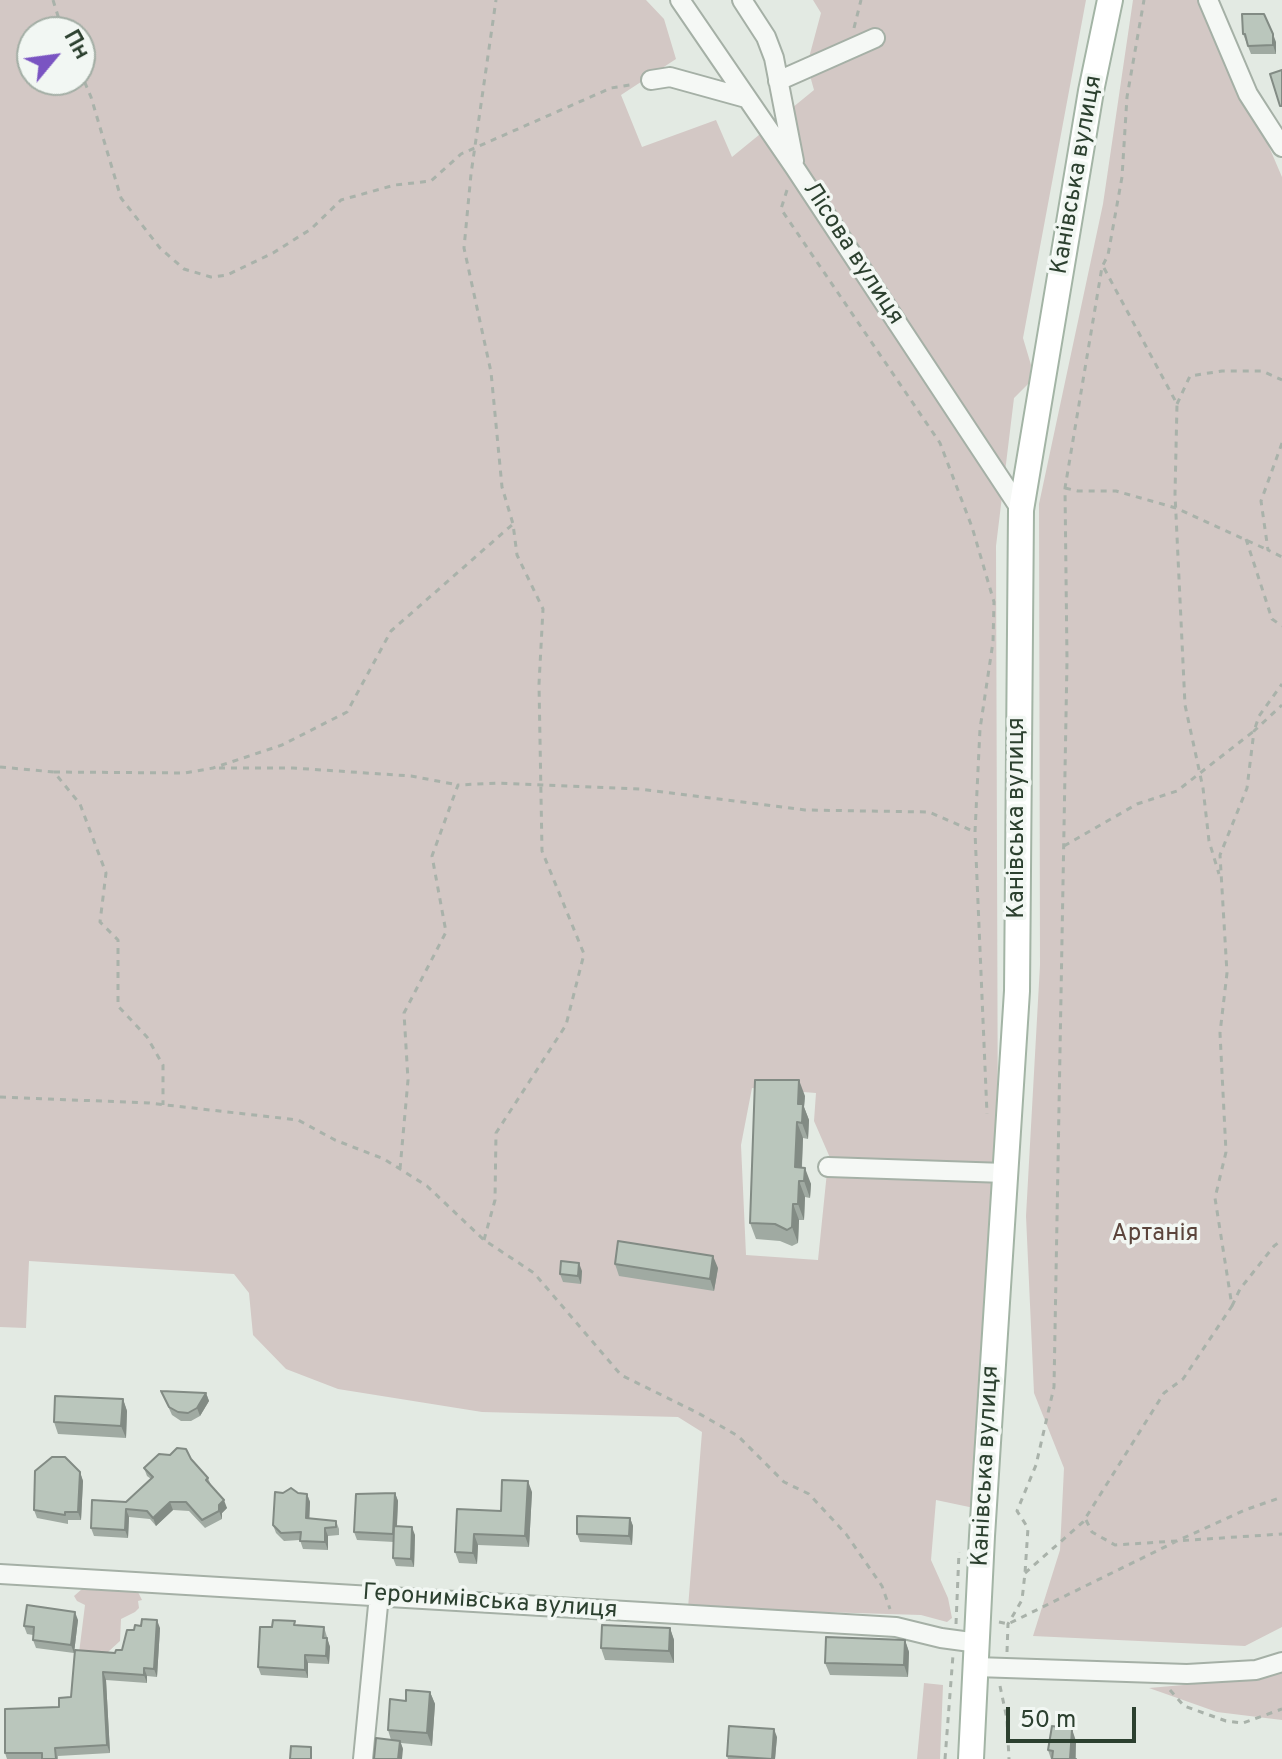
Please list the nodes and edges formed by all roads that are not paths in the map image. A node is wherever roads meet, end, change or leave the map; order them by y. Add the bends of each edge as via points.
1 (680, 0) edge
2 (697, 0) edge
3 (742, 0) edge
4 (1110, 0) edge
5 (1208, 0) edge
6 (699, 27) junction
7 (875, 38) dead end
8 (651, 80) road end
9 (778, 81) junction
10 (746, 98) junction
11 (1282, 147) edge
12 (795, 168) junction
13 (1021, 510) junction
14 (828, 1167) dead end
15 (1005, 1173) junction
16 (0, 1574) edge
17 (379, 1595) junction
18 (970, 1650) junction
19 (1282, 1662) edge
20 (363, 1759) edge
21 (971, 1759) edge

1 - 6 street, Лісова вулиця
2 - 6 street
3 - 9 street via 766,37
4 - 13 main road, Канівська вулиця
5 - 11 street via 1248,94
6 - 10 street, Лісова вулиця
7 - 9 street
8 - 10 street via 670,77
9 - 12 street
10 - 12 street, Лісова вулиця
12 - 13 street, Лісова вулиця
13 - 15 main road, Канівська вулиця via 1017,991
14 - 15 street
15 - 18 main road, Канівська вулиця
16 - 17 street, Геронимівська вулиця
17 - 18 street, Геронимівська вулиця via 896,1627 926,1632
17 - 20 street
18 - 19 street, Геронимівська вулиця via 1001,1667 1156,1675 1256,1670
18 - 21 main road, Канівська вулиця

